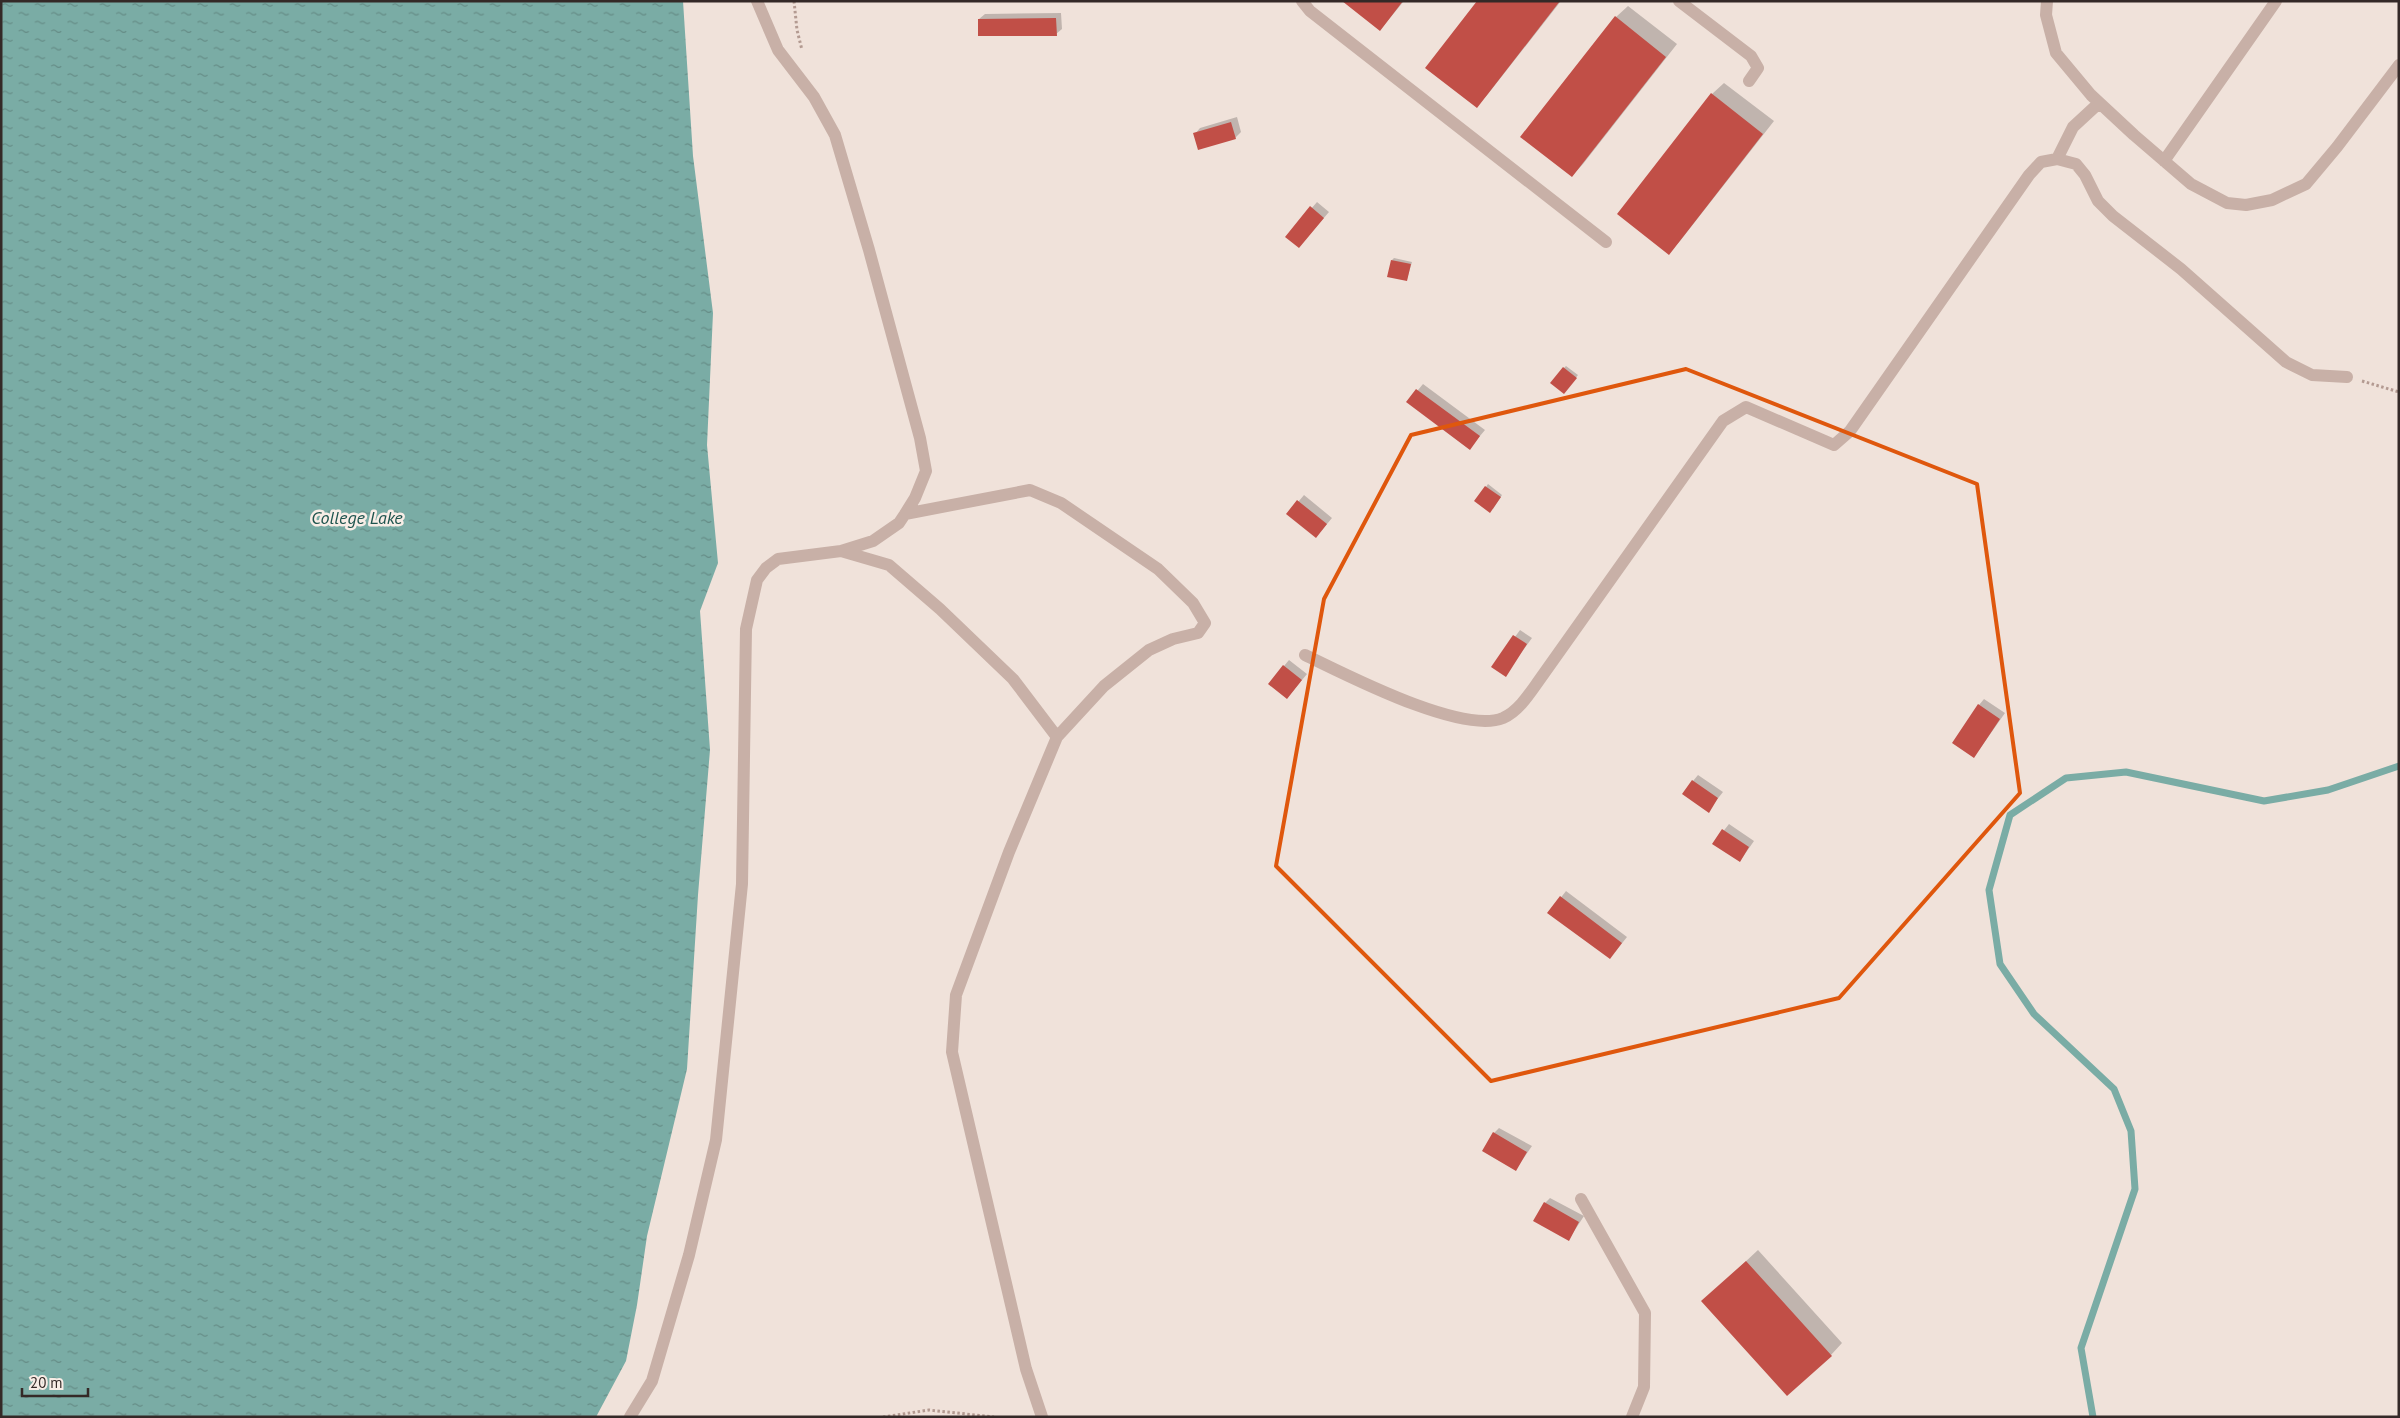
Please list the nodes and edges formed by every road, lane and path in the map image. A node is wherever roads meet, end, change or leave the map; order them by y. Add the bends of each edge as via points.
1 (757, 1) edge
2 (794, 1) edge
3 (1302, 1) edge
4 (1678, 1) edge
5 (2047, 1) edge
6 (2276, 1) edge
7 (804, 59) dead end
8 (2399, 65) edge
9 (1749, 81) dead end
10 (2099, 103) junction
11 (2057, 159) junction
12 (2164, 161) junction
13 (1606, 242) dead end
14 (2347, 377) joint
15 (2399, 392) edge
16 (904, 514) junction
17 (842, 551) junction
18 (1305, 654) dead end
19 (1057, 737) junction
20 (1582, 1199) dead end
21 (630, 1417) edge
22 (883, 1417) edge
23 (994, 1417) edge
24 (1042, 1417) edge
25 (1632, 1417) edge

1 - 16 lane via 778,50 814,97 836,135 920,438 926,472
2 - 7 path
3 - 13 lane via 1310,11
4 - 9 lane via 1751,56 1758,68
5 - 10 lane via 2046,16 2056,53
6 - 12 lane
8 - 12 lane via 2306,184 2272,200 2246,205 2227,203 2191,184
10 - 11 lane via 2073,127
10 - 12 lane
11 - 14 lane via 2076,164 2098,201 2112,216 2180,269 2286,362 2312,375
11 - 18 lane via 2041,162 2029,175 1850,431 1834,445 1746,407 1723,421 1523,702 1503,718 1478,722 1450,716 1392,695
14 - 15 path
16 - 17 lane via 899,524 874,541
16 - 19 lane via 1030,490 1061,502 1115,538 1158,569 1193,603 1205,623 1198,633 1173,639 1149,650 1104,686
17 - 19 lane via 889,565 940,609 1013,679
17 - 21 lane via 778,559 766,568 758,580 746,628 742,884 716,1140 689,1255 652,1381
19 - 24 lane via 956,995 952,1052 1026,1368
20 - 25 lane via 1645,1313 1644,1387
22 - 23 path via 929,1410

